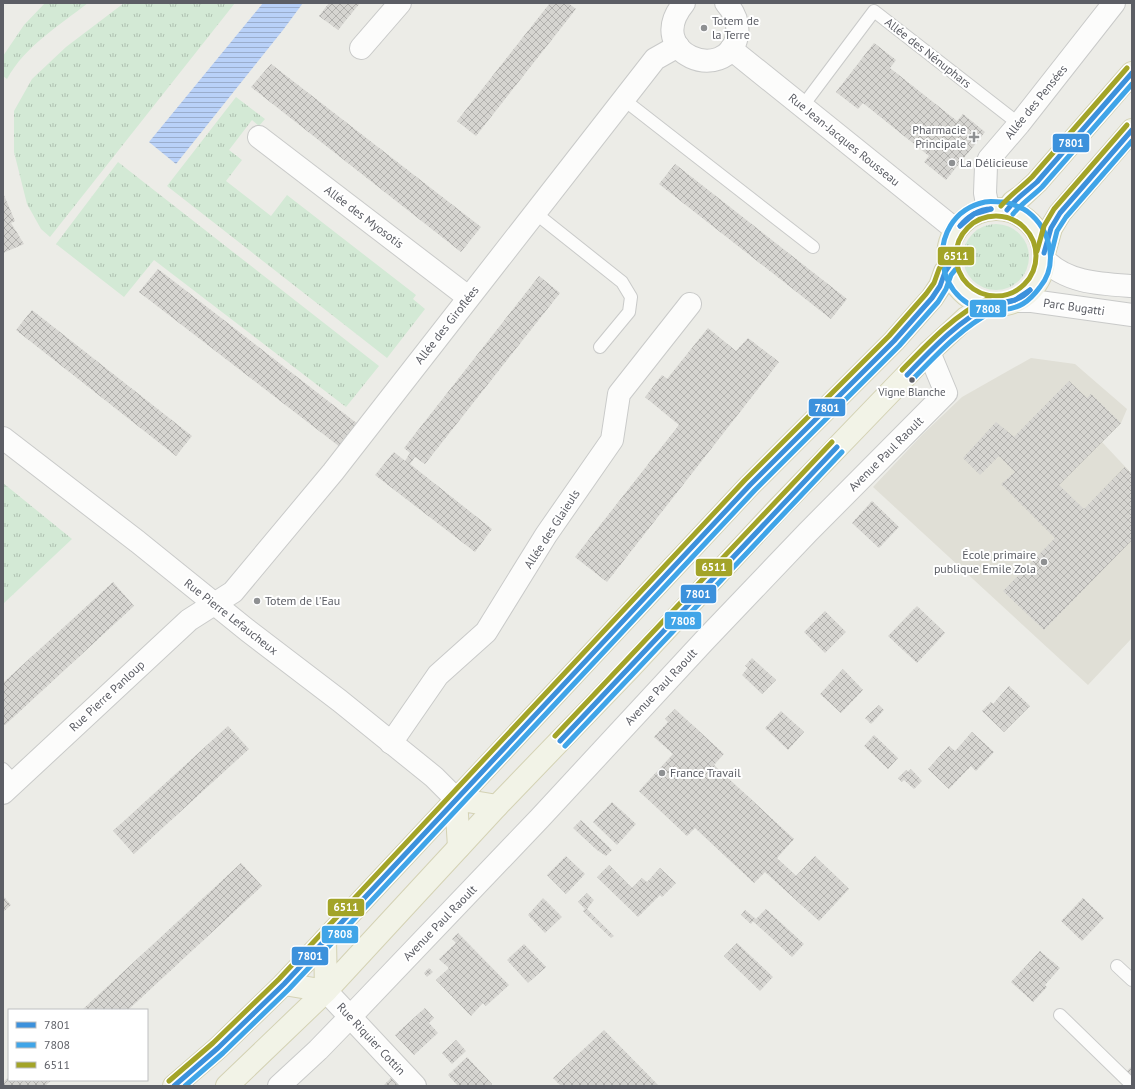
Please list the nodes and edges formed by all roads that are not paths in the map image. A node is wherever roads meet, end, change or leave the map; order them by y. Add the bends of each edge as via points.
1 (400, 3) edge
2 (726, 3) edge
3 (1114, 3) edge
4 (679, 5) edge
5 (678, 46) junction
6 (361, 48) dead end
7 (731, 49) junction
8 (1132, 73) edge
9 (623, 99) junction
10 (802, 107) junction
11 (1019, 124) junction
12 (1132, 130) edge
13 (259, 137) dead end
14 (998, 210) junction
15 (534, 212) junction
16 (956, 230) junction
17 (813, 248) dead end
18 (1044, 256) junction
19 (949, 266) junction
20 (1132, 286) edge
21 (468, 297) junction
22 (1015, 301) junction
23 (690, 304) dead end
24 (992, 304) junction
25 (1132, 315) edge
26 (600, 347) dead end
27 (929, 352) junction
28 (3, 438) edge
29 (215, 604) junction
30 (391, 743) junction
31 (7, 781) edge
32 (456, 799) junction
33 (497, 806) junction
34 (459, 847) junction
35 (325, 940) junction
36 (1117, 966) dead end
37 (1132, 980) edge
38 (284, 984) junction
39 (326, 991) junction
40 (1060, 1015) dead end
41 (350, 1017) junction
42 (1132, 1085) edge
43 (174, 1086) edge
44 (227, 1086) edge
45 (279, 1086) edge
46 (415, 1086) edge

1 - 6 street
2 - 7 street via 732,9 738,29
3 - 11 street, Allée des Pensées
4 - 5 street via 672,32
5 - 7 street via 691,58 701,61 712,60
5 - 9 street, Allée des Giroflées via 655,59
7 - 10 street, Rue Jean-Jacques Rousseau
8 - 14 main road via 1037,182 1022,196
9 - 15 street, Allée des Giroflées
9 - 17 lane
10 - 11 lane, Allée des Nénuphars via 874,11
10 - 16 street, Rue Jean-Jacques Rousseau
11 - 14 street, Allée des Pensées via 986,166 985,193
12 - 18 main road via 1058,217 1051,228
13 - 21 street, Allée des Myosotis
14 - 16 main road via 978,212
14 - 18 main road via 1018,214 1032,226 1041,241
15 - 21 street, Allée des Giroflées
15 - 26 lane via 622,282 631,297 629,312
16 - 19 main road via 949,247
18 - 20 street via 1049,264 1072,278
18 - 22 main road via 1038,279 1032,288
19 - 24 main road via 957,283 969,296 980,302
19 - 32 main road via 932,298 894,341 750,485
21 - 29 street, Allée des Giroflées via 333,472 234,592
22 - 24 main road
22 - 25 street, Parc Bugatti via 1032,301
23 - 30 street, Allée des Glaieuls via 619,394 612,440 546,535 486,632 438,675
24 - 27 main road via 966,318
27 - 33 main road
27 - 41 street, Avenue Paul Raoult via 946,393 808,532
28 - 29 street, Rue Pierre Lefaucheux
29 - 30 street, Rue Pierre Lefaucheux
29 - 31 street, Rue Pierre Panloup via 189,620
30 - 32 street, Rue Pierre Lefaucheux via 434,777
32 - 33 main road
32 - 34 main road
32 - 35 main road
33 - 34 main road
34 - 39 main road
35 - 38 main road
35 - 39 main road
36 - 37 lane
38 - 39 main road
38 - 43 main road via 218,1048
39 - 41 street, Rue Riquier Cottin
39 - 44 main road
40 - 42 lane
41 - 45 street
41 - 46 street, Rue Riquier Cottin

